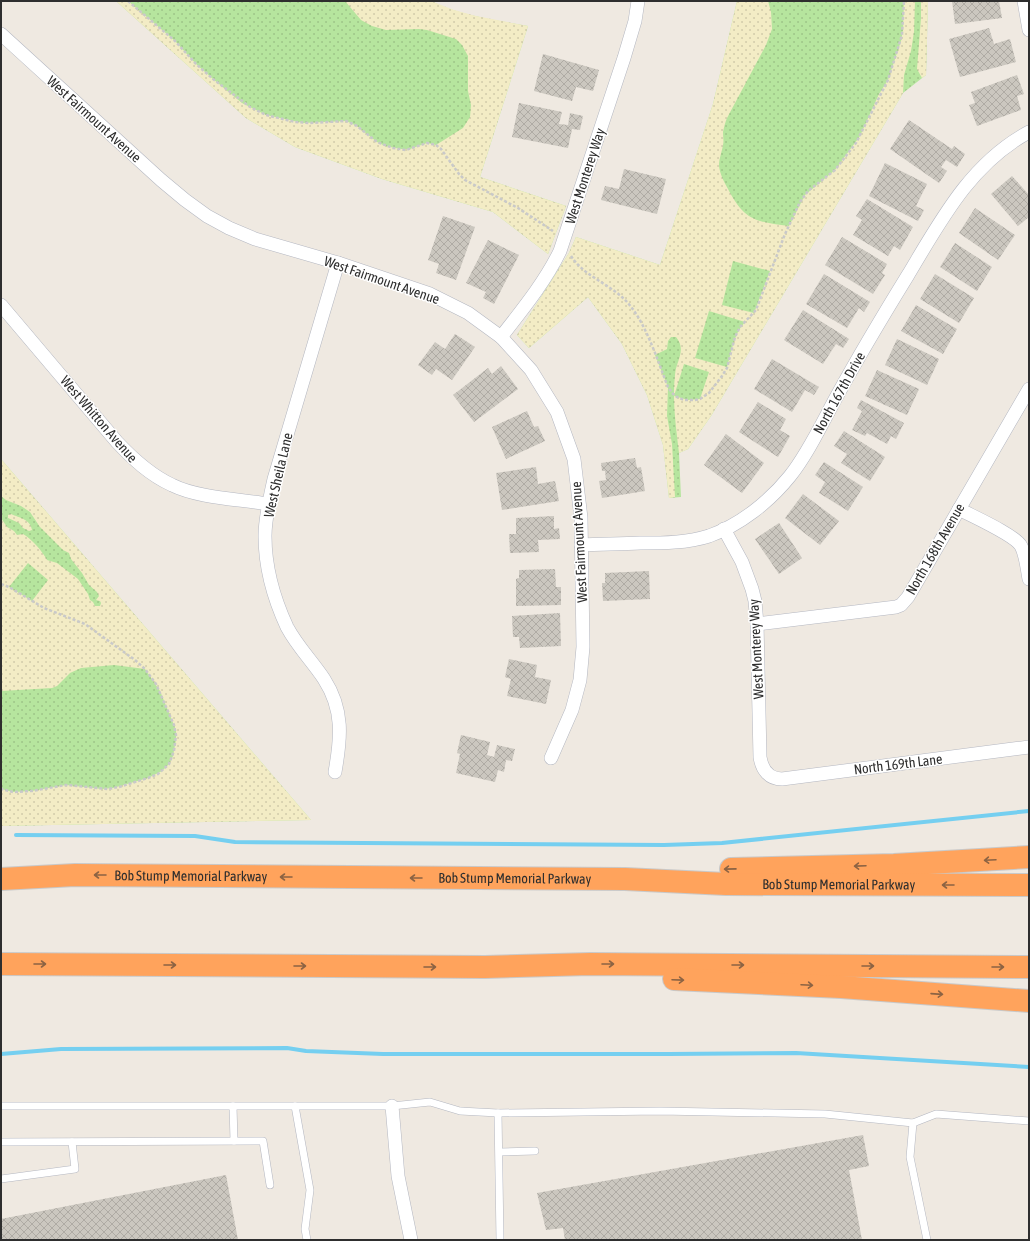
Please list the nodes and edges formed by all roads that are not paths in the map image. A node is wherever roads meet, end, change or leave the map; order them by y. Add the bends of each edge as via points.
1 (638, 1) edge
2 (1024, 1) edge
3 (1029, 30) edge
4 (1, 34) edge
5 (1029, 132) edge
6 (338, 263) junction
7 (1, 305) edge
8 (501, 337) junction
9 (1029, 389) edge
10 (268, 504) junction
11 (959, 509) junction
12 (724, 529) junction
13 (581, 545) junction
14 (1029, 580) edge
15 (757, 624) junction
16 (1029, 747) edge
17 (551, 758) dead end
18 (335, 772) dead end
19 (768, 774) joint
20 (1029, 858) edge
21 (1, 865) edge
22 (75, 875) junction
23 (1, 879) edge
24 (637, 879) junction
25 (1029, 885) edge
26 (1, 964) edge
27 (485, 967) junction
28 (1029, 967) edge
29 (1029, 1001) edge
30 (1, 1106) edge
31 (233, 1106) junction
32 (294, 1106) junction
33 (392, 1106) junction
34 (498, 1113) junction
35 (1029, 1121) edge
36 (913, 1123) junction
37 (234, 1141) junction
38 (1, 1142) edge
39 (72, 1142) junction
40 (535, 1151) dead end
41 (500, 1152) junction
42 (1, 1179) edge
43 (270, 1185) dead end
44 (307, 1240) edge
45 (411, 1240) edge
46 (500, 1240) edge
47 (927, 1240) edge

1 - 8 street, West Monterey Way via 624,58 564,241 556,260
2 - 3 street
4 - 6 street, West Fairmount Avenue via 161,180 207,216 255,239
5 - 12 street, North 167th Drive via 989,159 950,206 790,475 761,505
6 - 8 street, West Fairmount Avenue via 430,294 468,313
6 - 10 street, West Sheila Lane
7 - 10 street, West Whitton Avenue via 136,462 173,486 200,494
8 - 13 street, West Fairmount Avenue via 530,370 557,412 574,459
9 - 11 street, North 168th Avenue
10 - 18 street, West Sheila Lane via 265,536 268,568 275,597 288,627 334,698 339,719 340,745
11 - 14 street via 1020,544
11 - 15 street, North 168th Avenue via 901,605
12 - 13 street, North 167th Drive via 708,536 678,542
12 - 15 street, West Monterey Way via 748,575 755,601
13 - 17 street, West Fairmount Avenue via 583,647 580,680 572,710
15 - 19 street, West Monterey Way via 760,757
16 - 19 street, North 169th Lane via 782,779
20 -> 24 highway via 887,866 725,869
21 - 22 highway
22 - 23 highway, Bob Stump Memorial Parkway
24 -> 22 highway, Bob Stump Memorial Parkway
25 -> 24 highway, Bob Stump Memorial Parkway via 726,884
26 -> 27 highway
27 -> 28 highway via 590,964
27 -> 29 highway via 593,978 788,984
30 - 31 lane
31 - 32 lane
31 - 37 lane
32 - 33 lane
32 - 44 lane via 310,1190 305,1229
33 - 34 lane via 430,1102 460,1111
33 - 45 street via 398,1176
34 - 36 lane via 660,1111 825,1114
34 - 41 lane
35 - 36 lane via 936,1114
36 - 47 lane via 910,1157
37 - 39 lane
37 - 43 lane via 263,1141
38 - 39 lane
39 - 42 lane via 75,1169
40 - 41 lane
41 - 46 lane

